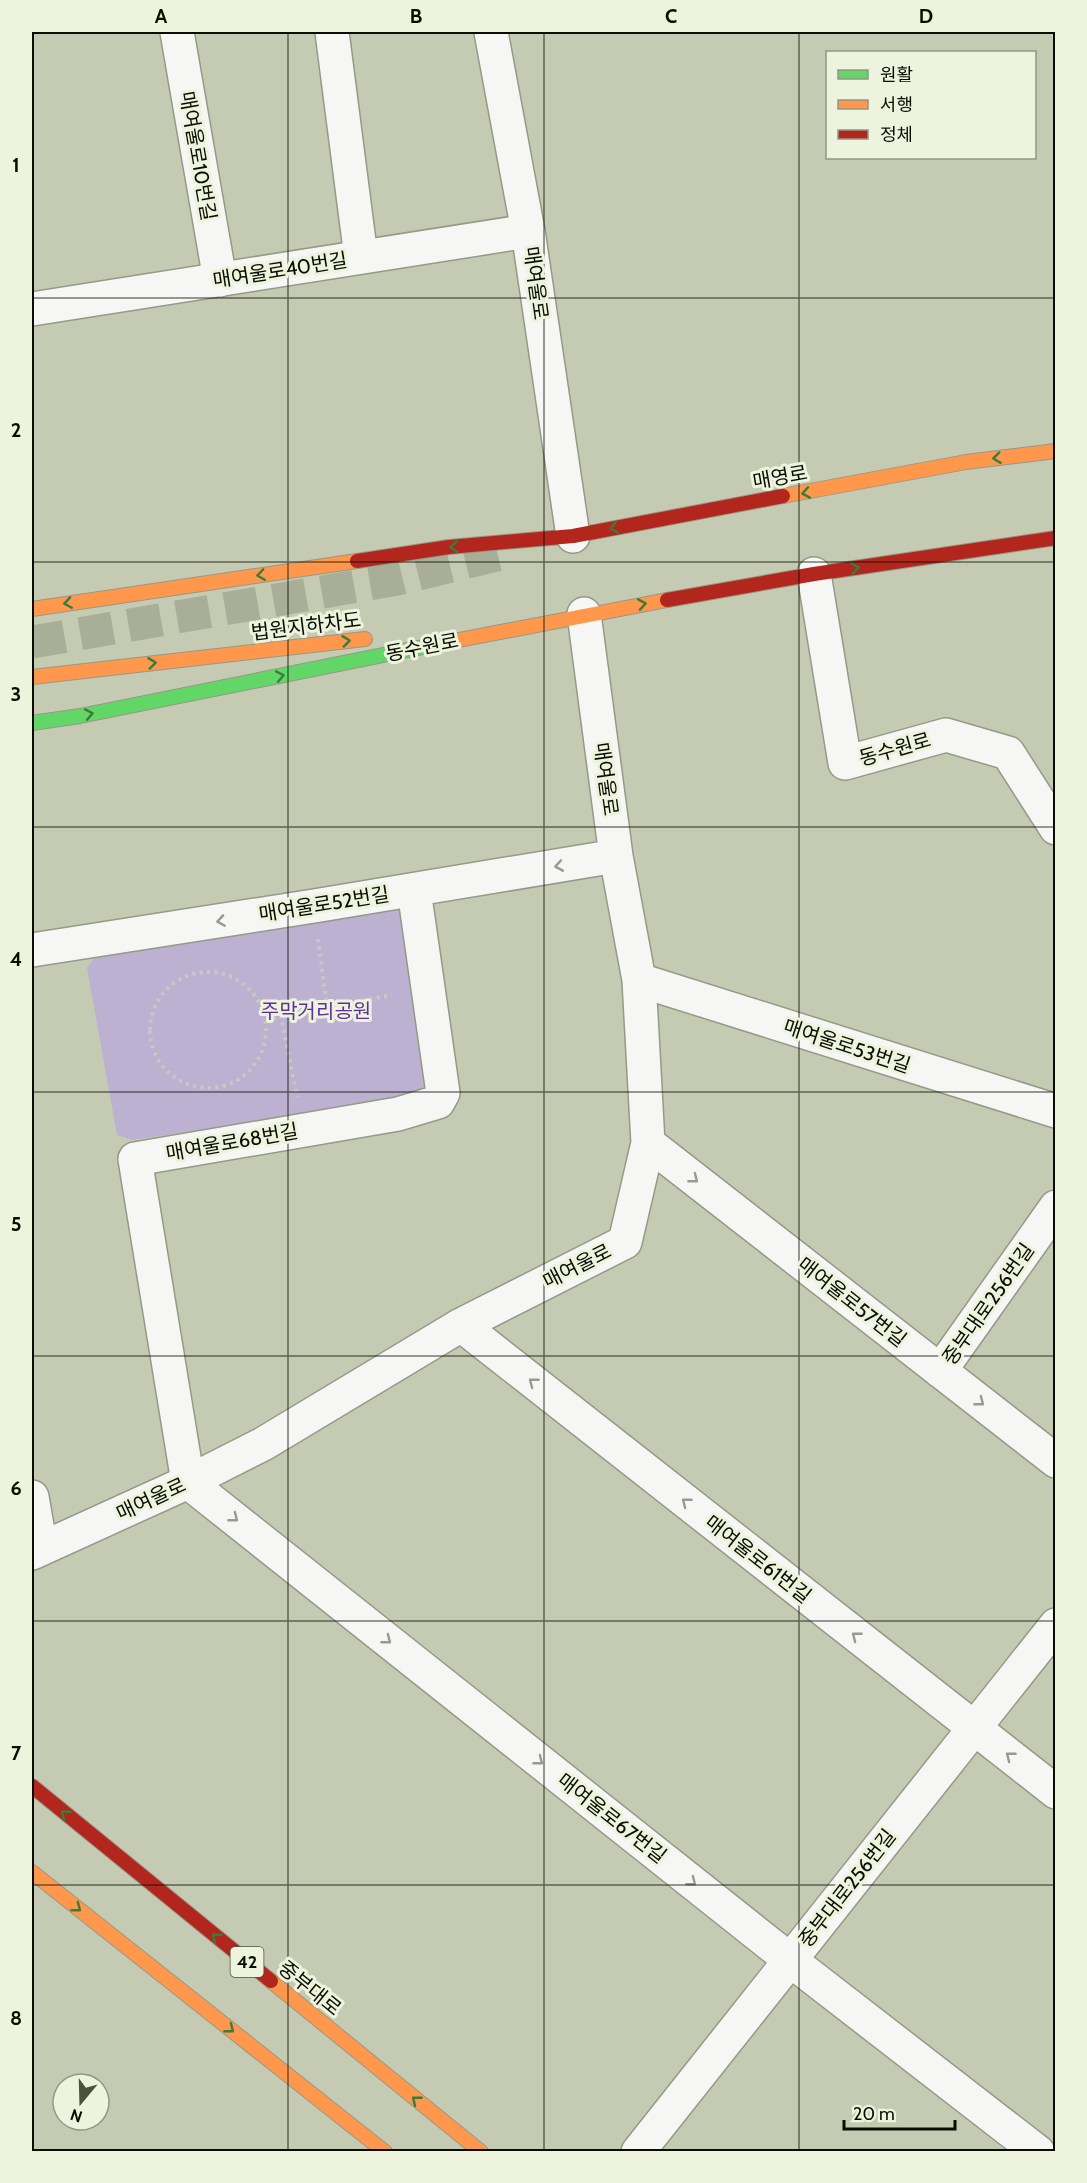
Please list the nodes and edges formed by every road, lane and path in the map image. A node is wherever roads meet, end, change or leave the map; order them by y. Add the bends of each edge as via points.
1 (177, 32) edge
2 (332, 32) edge
3 (491, 32) edge
4 (528, 231) junction
5 (361, 257) junction
6 (220, 280) junction
7 (32, 309) edge
8 (1056, 451) edge
9 (573, 536) junction
10 (1056, 538) edge
11 (814, 574) junction
12 (32, 609) edge
13 (584, 614) junction
14 (431, 631) dead end
15 (384, 637) dead end
16 (32, 677) edge
17 (32, 723) edge
18 (1056, 828) edge
19 (616, 856) junction
20 (414, 890) junction
21 (314, 906) junction
22 (32, 950) edge
23 (639, 980) junction
24 (428, 989) junction
25 (327, 1007) junction
26 (281, 1016) junction
27 (266, 1021) junction
28 (1056, 1111) edge
29 (304, 1130) junction
30 (648, 1143) junction
31 (1056, 1207) edge
32 (461, 1325) junction
33 (940, 1371) junction
34 (1056, 1461) edge
35 (188, 1482) junction
36 (32, 1497) edge
37 (36, 1551) edge
38 (1056, 1625) edge
39 (973, 1727) junction
40 (32, 1786) edge
41 (1056, 1792) edge
42 (32, 1872) edge
43 (790, 1960) junction
44 (462, 2137) junction
45 (385, 2151) edge
46 (458, 2151) edge
47 (480, 2151) edge
48 (638, 2151) edge
49 (1038, 2151) edge

1 - 6 street, 매여울로10번길
2 - 5 street
3 - 4 street, 매여울로
4 - 5 street, 매여울로40번길
4 - 9 street, 매여울로
5 - 6 street, 매여울로40번길
6 - 7 street, 매여울로40번길
8 -> 9 main road, 매영로 via 966,462
9 -> 12 main road, 매영로 via 448,547
11 -> 10 main road, 동수원로
13 -> 11 main road, 동수원로
11 - 18 street, 동수원로 via 845,763 946,735 1008,753
13 - 14 main road
17 -> 13 main road, 동수원로
13 - 19 street, 매여울로
16 -> 15 main road, 법원지하차도
19 -> 20 street, 매여울로52번길
19 - 23 street, 매여울로
20 - 21 street, 매여울로52번길
20 - 24 street, 매여울로68번길
21 -> 22 street, 매여울로52번길
21 - 25 path
23 - 28 street, 매여울로53번길
23 - 30 street, 매여울로
24 - 25 path
24 - 29 street, 매여울로68번길 via 443,1093 438,1102 398,1114
25 - 26 path
26 - 27 path
26 - 29 path
27 - 27 path via 267,1039 250,1072 234,1083 216,1088 196,1088 177,1080 162,1067 152,1049 149,1029 158,1000 178,979 197,972 234,977 260,1003
29 - 35 street, 매여울로68번길 via 135,1159
30 - 32 street, 매여울로 via 625,1242
30 -> 33 street, 매여울로57번길
31 - 33 street, 중부대로256번길
32 - 35 street, 매여울로 via 263,1444
39 -> 32 street, 매여울로61번길
33 -> 34 street, 매여울로57번길
35 - 37 street, 매여울로
35 -> 43 street, 매여울로67번길
36 - 37 street
38 - 39 street, 중부대로256번길
41 -> 39 street, 매여울로61번길
39 - 43 street, 중부대로256번길
44 -> 40 main road, 중부대로 / 42
42 -> 45 main road
43 - 48 street, 중부대로256번길
43 - 49 street, 매여울로67번길
44 - 46 main road
44 - 47 main road, 중부대로 / 42

